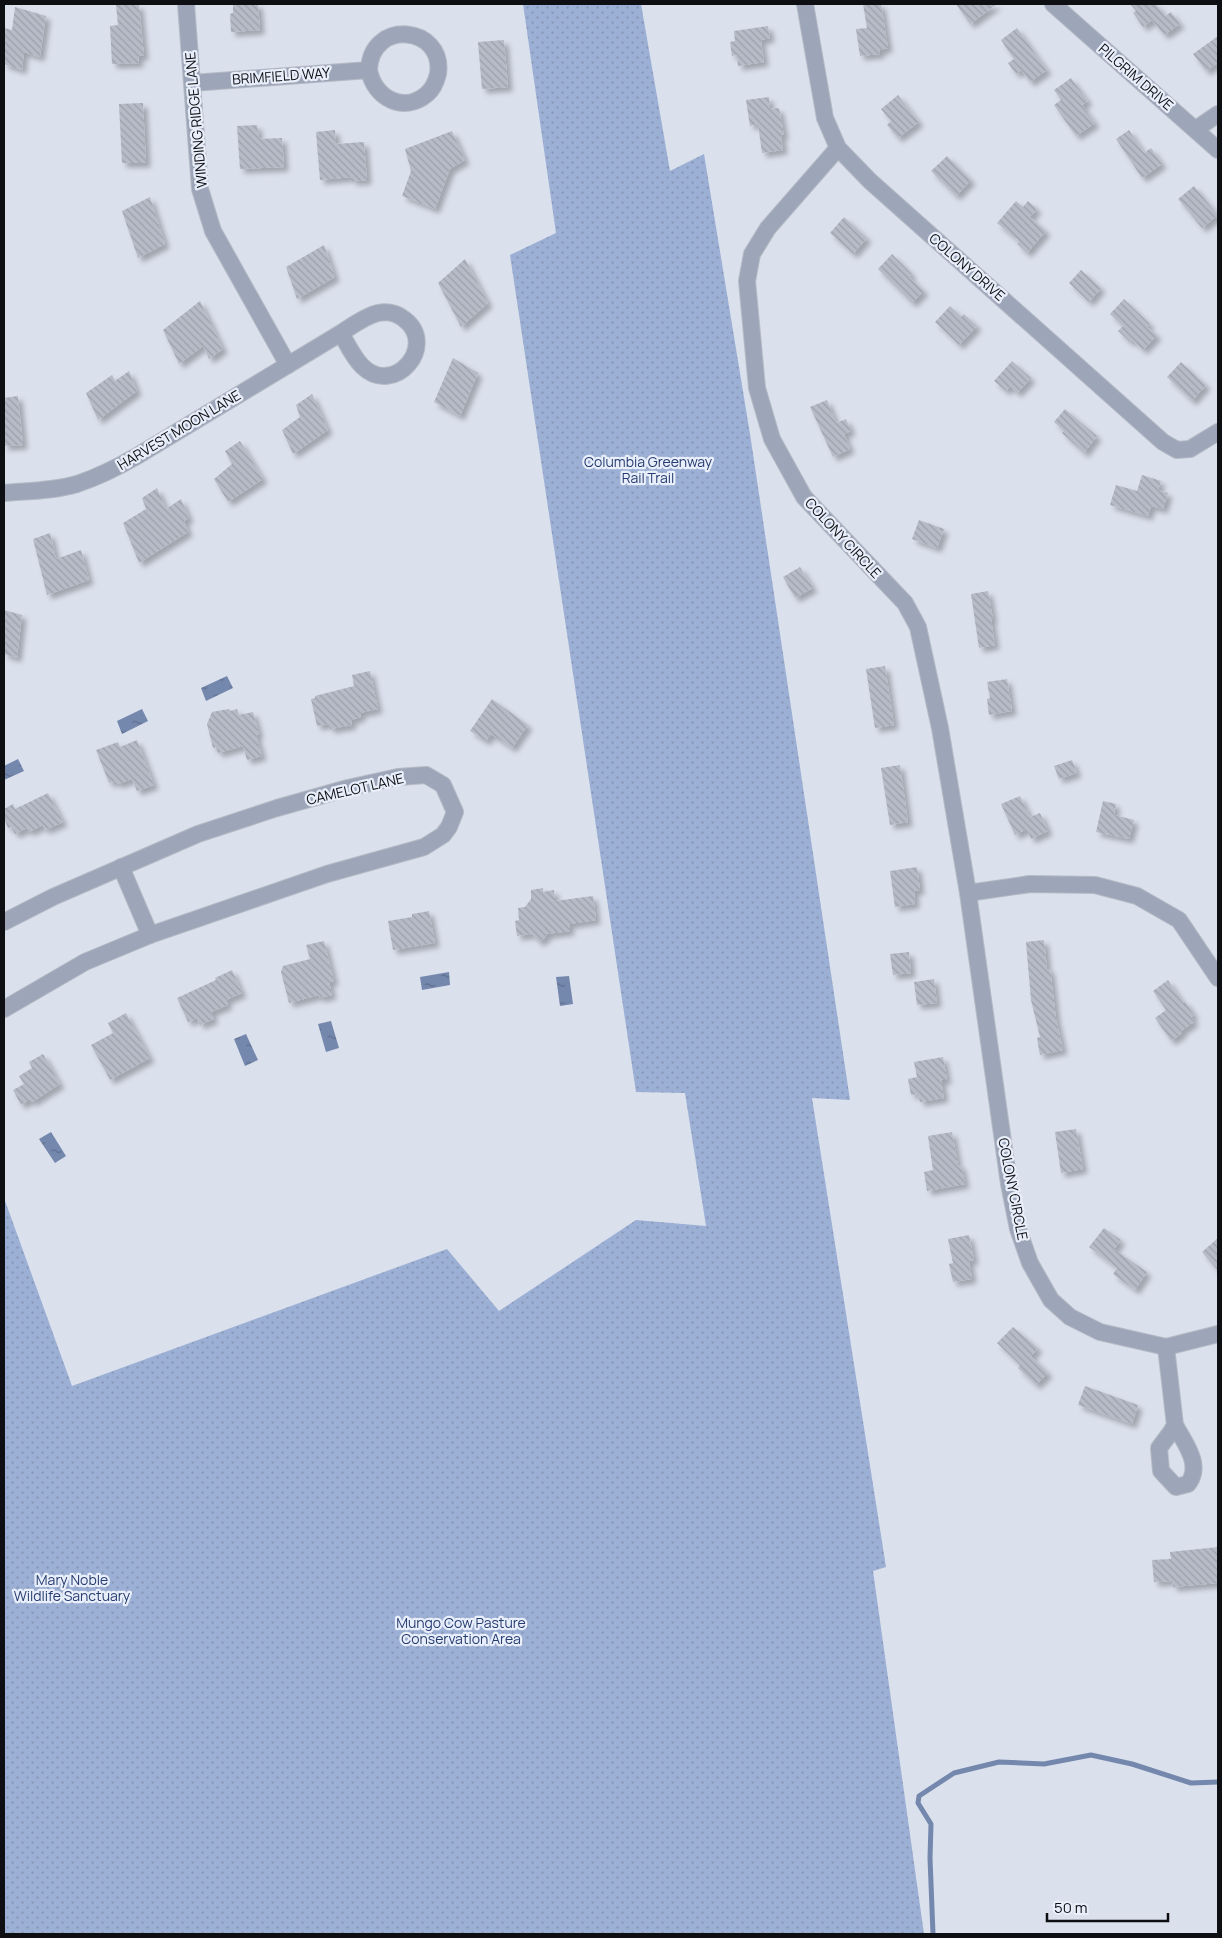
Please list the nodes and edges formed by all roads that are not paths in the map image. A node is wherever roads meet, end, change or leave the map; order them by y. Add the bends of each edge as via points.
1 (186, 4) edge
2 (805, 4) edge
3 (1053, 4) edge
4 (369, 70) junction
5 (192, 83) junction
6 (1218, 114) edge
7 (1196, 129) junction
8 (838, 148) junction
9 (1218, 150) edge
10 (341, 333) junction
11 (288, 365) junction
12 (1218, 432) edge
13 (4, 493) edge
14 (121, 867) junction
15 (968, 893) junction
16 (4, 922) edge
17 (150, 935) junction
18 (1218, 978) edge
19 (4, 1009) edge
20 (1218, 1334) edge
21 (1166, 1348) junction
22 (1174, 1424) dead end

1 - 5 street, WINDING RIDGE LANE
2 - 8 street, COLONY DRIVE via 825,118
3 - 7 street, PILGRIM DRIVE
4 - 4 street via 373,84 382,96 396,102 411,102 430,91 437,78 438,63 432,49 422,39 400,34 380,43 371,55
4 - 5 street, BRIMFIELD WAY
5 - 11 street, WINDING RIDGE LANE via 200,189 212,231
6 - 7 street
7 - 9 street, PILGRIM DRIVE
8 - 12 street, COLONY DRIVE via 870,181 1163,442 1177,450 1190,449
8 - 15 street, COLONY CIRCLE via 768,228 752,254 747,281 757,388 772,439 804,497 905,603 918,628 940,728
10 - 10 street, HARVEST MOON LANE via 373,314 393,313 414,330 416,350 406,368 380,375 362,366
10 - 11 street, HARVEST MOON LANE
11 - 13 street, HARVEST MOON LANE via 104,473 54,489
14 - 16 street, CAMELOT LANE
14 - 17 street
14 - 17 street, CAMELOT LANE via 233,822 348,788 398,777 426,775 443,784 455,812 443,834 424,847 327,874
15 - 18 street via 1030,884 1095,885 1137,896 1179,920
15 - 21 street, COLONY CIRCLE via 1009,1184 1018,1229 1030,1263 1051,1300 1070,1317 1100,1332
17 - 19 street, CAMELOT LANE via 85,962
20 - 21 street, COLONY CIRCLE
21 - 22 street

